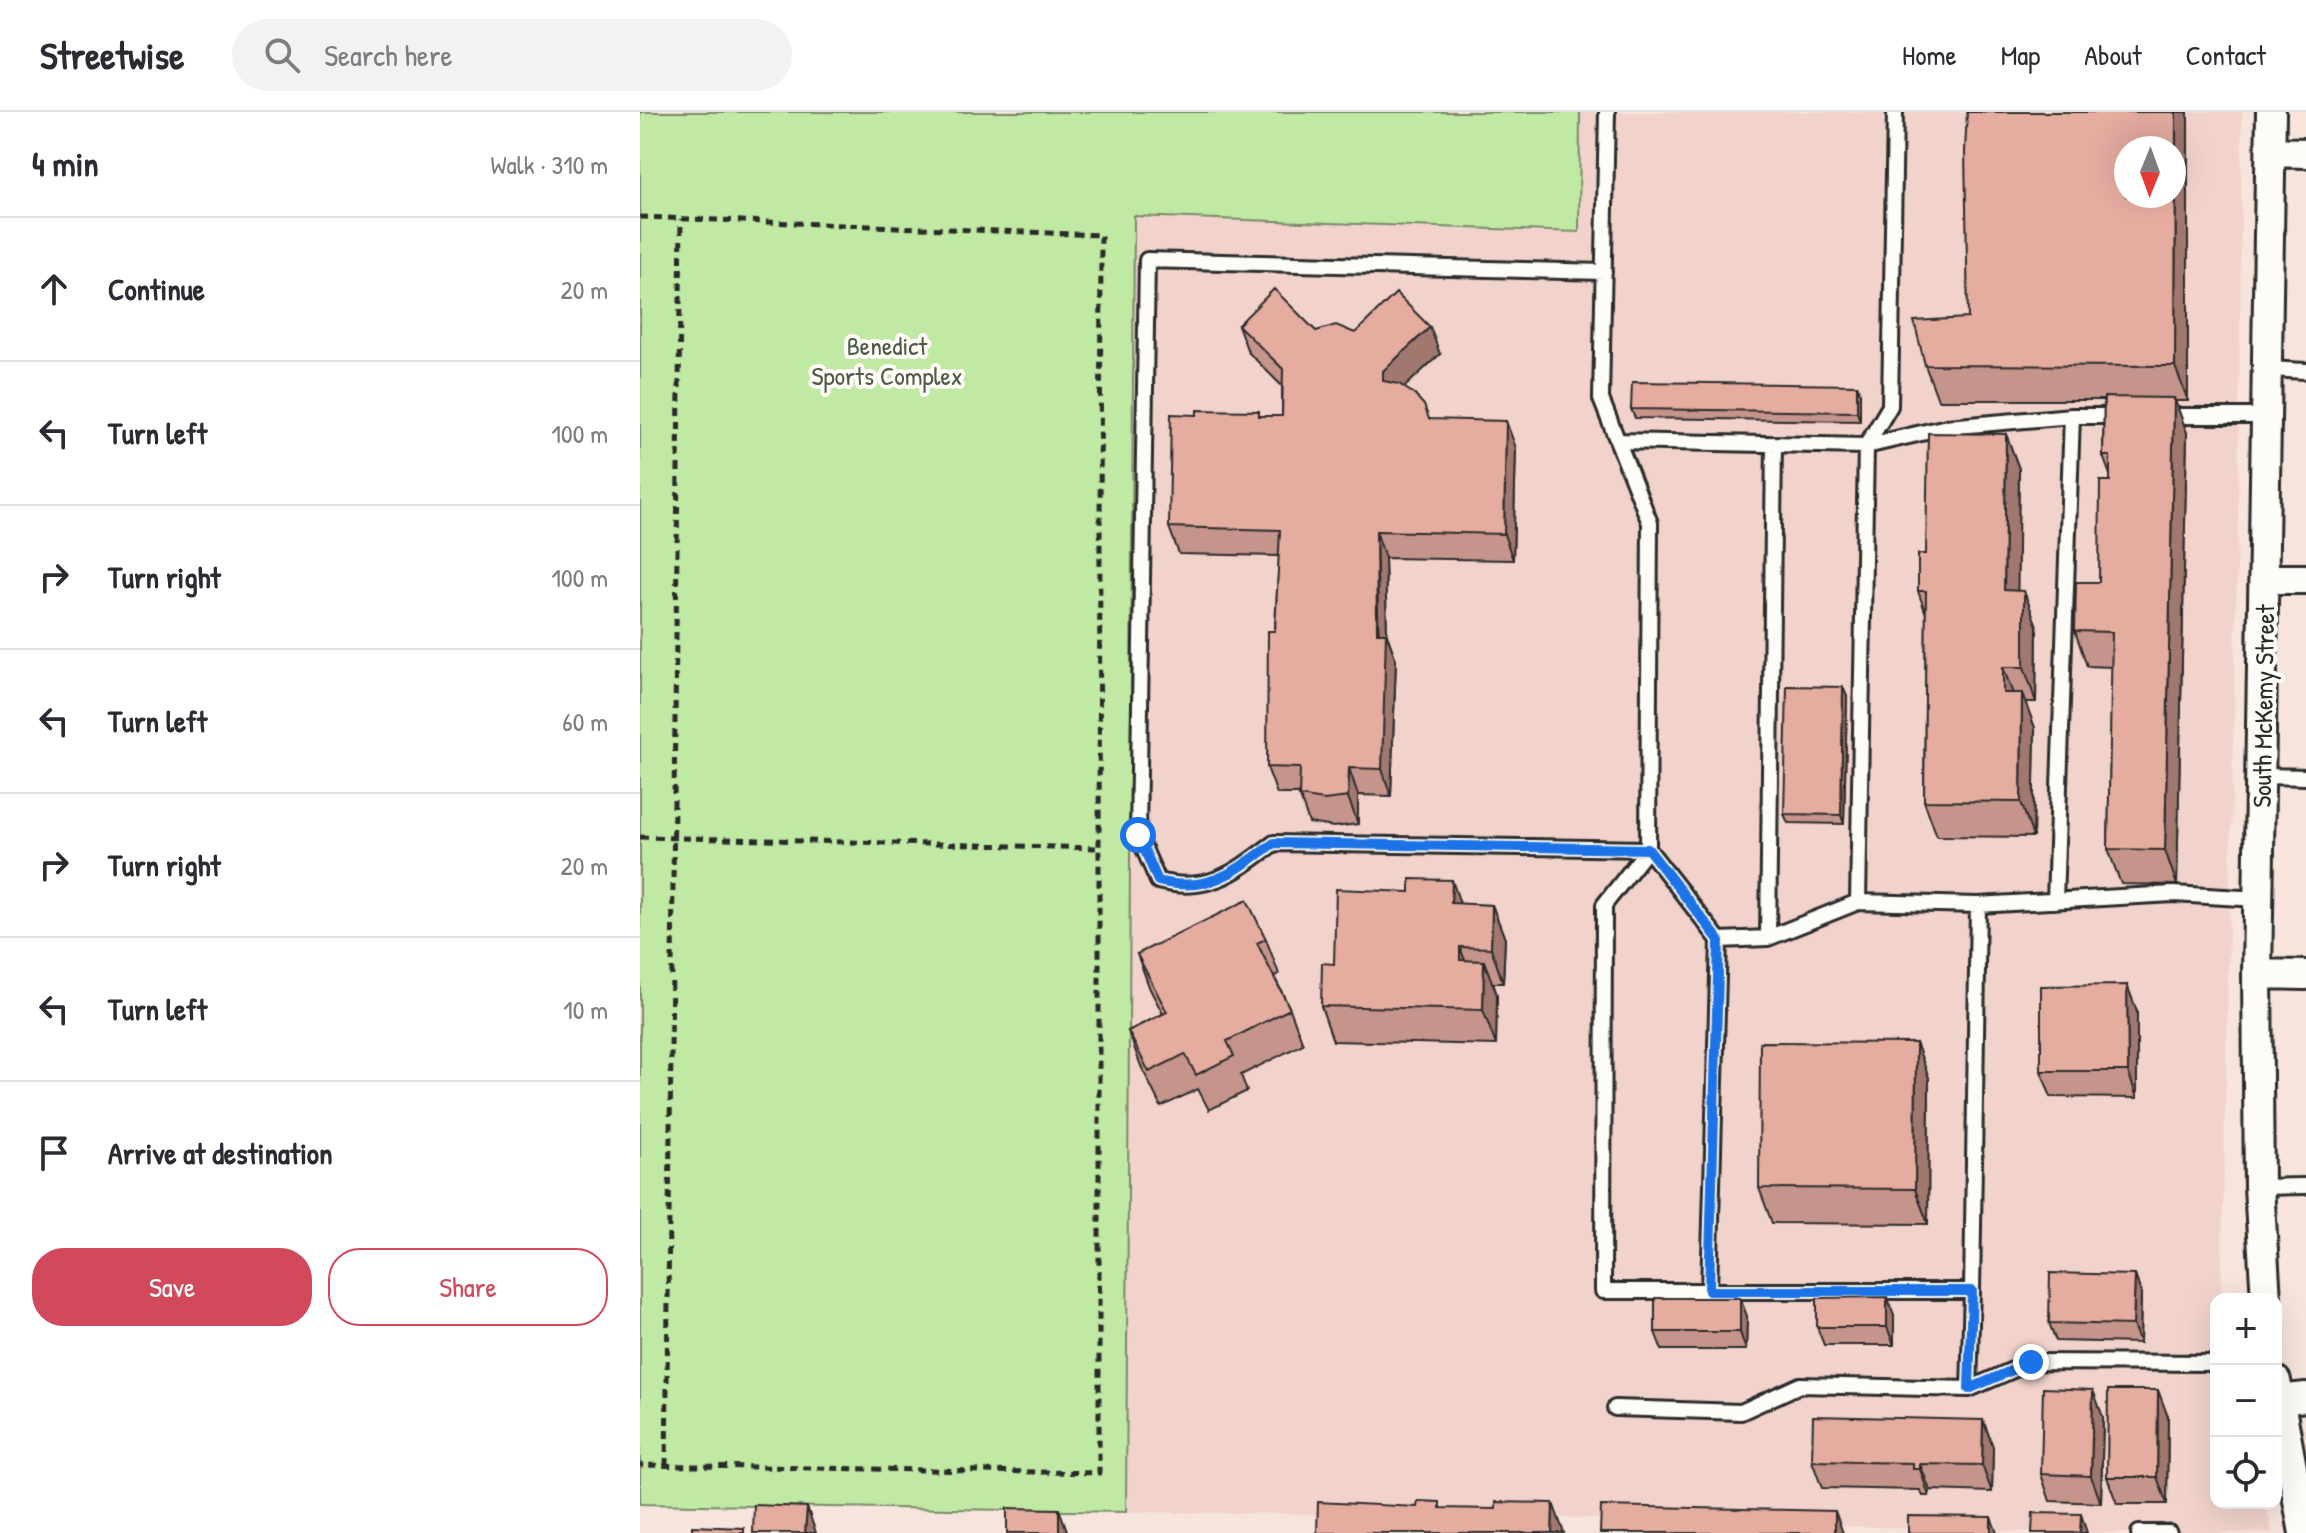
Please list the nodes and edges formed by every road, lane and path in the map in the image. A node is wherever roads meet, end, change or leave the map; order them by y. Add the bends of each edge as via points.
1 (1607, 112) edge
2 (1895, 112) edge
3 (2271, 112) edge
4 (2271, 152) junction
5 (2306, 153) edge
6 (640, 217) edge
7 (681, 219) junction
8 (1604, 272) junction
9 (2268, 369) junction
10 (2306, 371) edge
11 (2072, 416) junction
12 (2267, 416) junction
13 (1618, 441) junction
14 (1774, 444) junction
15 (1866, 446) junction
16 (2265, 579) junction
17 (2306, 579) edge
18 (2261, 776) junction
19 (2306, 777) edge
20 (640, 837) edge
21 (673, 837) junction
22 (1099, 848) junction
23 (1648, 849) junction
24 (2259, 899) junction
25 (2055, 901) junction
26 (1858, 902) junction
27 (1978, 905) junction
28 (1768, 938) junction
29 (1719, 940) junction
30 (2257, 974) junction
31 (2306, 975) edge
32 (2306, 1186) edge
33 (2259, 1187) junction
34 (1709, 1291) junction
35 (1972, 1291) junction
36 (2266, 1293) edge
37 (2210, 1363) edge
38 (1969, 1389) junction
39 (2287, 1392) edge
40 (1615, 1408) dead end
41 (640, 1465) edge
42 (666, 1466) dead end
43 (2139, 1533) edge
44 (2169, 1533) edge
45 (2304, 1533) edge

1 - 8 lane
2 - 15 lane via 1890,406
3 - 4 street, South McKemy Street
4 - 5 street
4 - 9 street, South McKemy Street
6 - 7 path
7 - 21 path
7 - 22 path via 1101,235
8 - 13 lane via 1601,399
8 - 23 lane via 1147,260 1138,835 1158,881 1182,887 1227,877 1274,843
9 - 10 lane
9 - 12 street, South McKemy Street
11 - 12 lane
11 - 15 lane via 1947,427
11 - 25 lane
12 - 16 street, South McKemy Street
13 - 14 lane
13 - 23 lane via 1650,523
14 - 15 lane
14 - 28 lane
15 - 26 lane
16 - 17 street
16 - 18 street, South McKemy Street
18 - 19 lane
18 - 24 street, South McKemy Street
20 - 21 path
21 - 22 path
21 - 42 path
22 - 41 path via 1099,1473
23 - 29 lane
23 - 34 lane via 1604,905 1603,1291
24 - 25 lane via 2173,894
24 - 30 street, South McKemy Street
25 - 27 lane
26 - 27 lane
26 - 28 lane
27 - 35 lane
28 - 29 lane
29 - 34 lane
30 - 31 street
30 - 33 street, South McKemy Street
32 - 33 lane
33 - 36 street, South McKemy Street
34 - 35 lane
35 - 38 lane
37 - 38 lane via 2031,1362
38 - 40 lane via 1800,1385 1741,1412
39 - 45 street
43 - 44 lane

